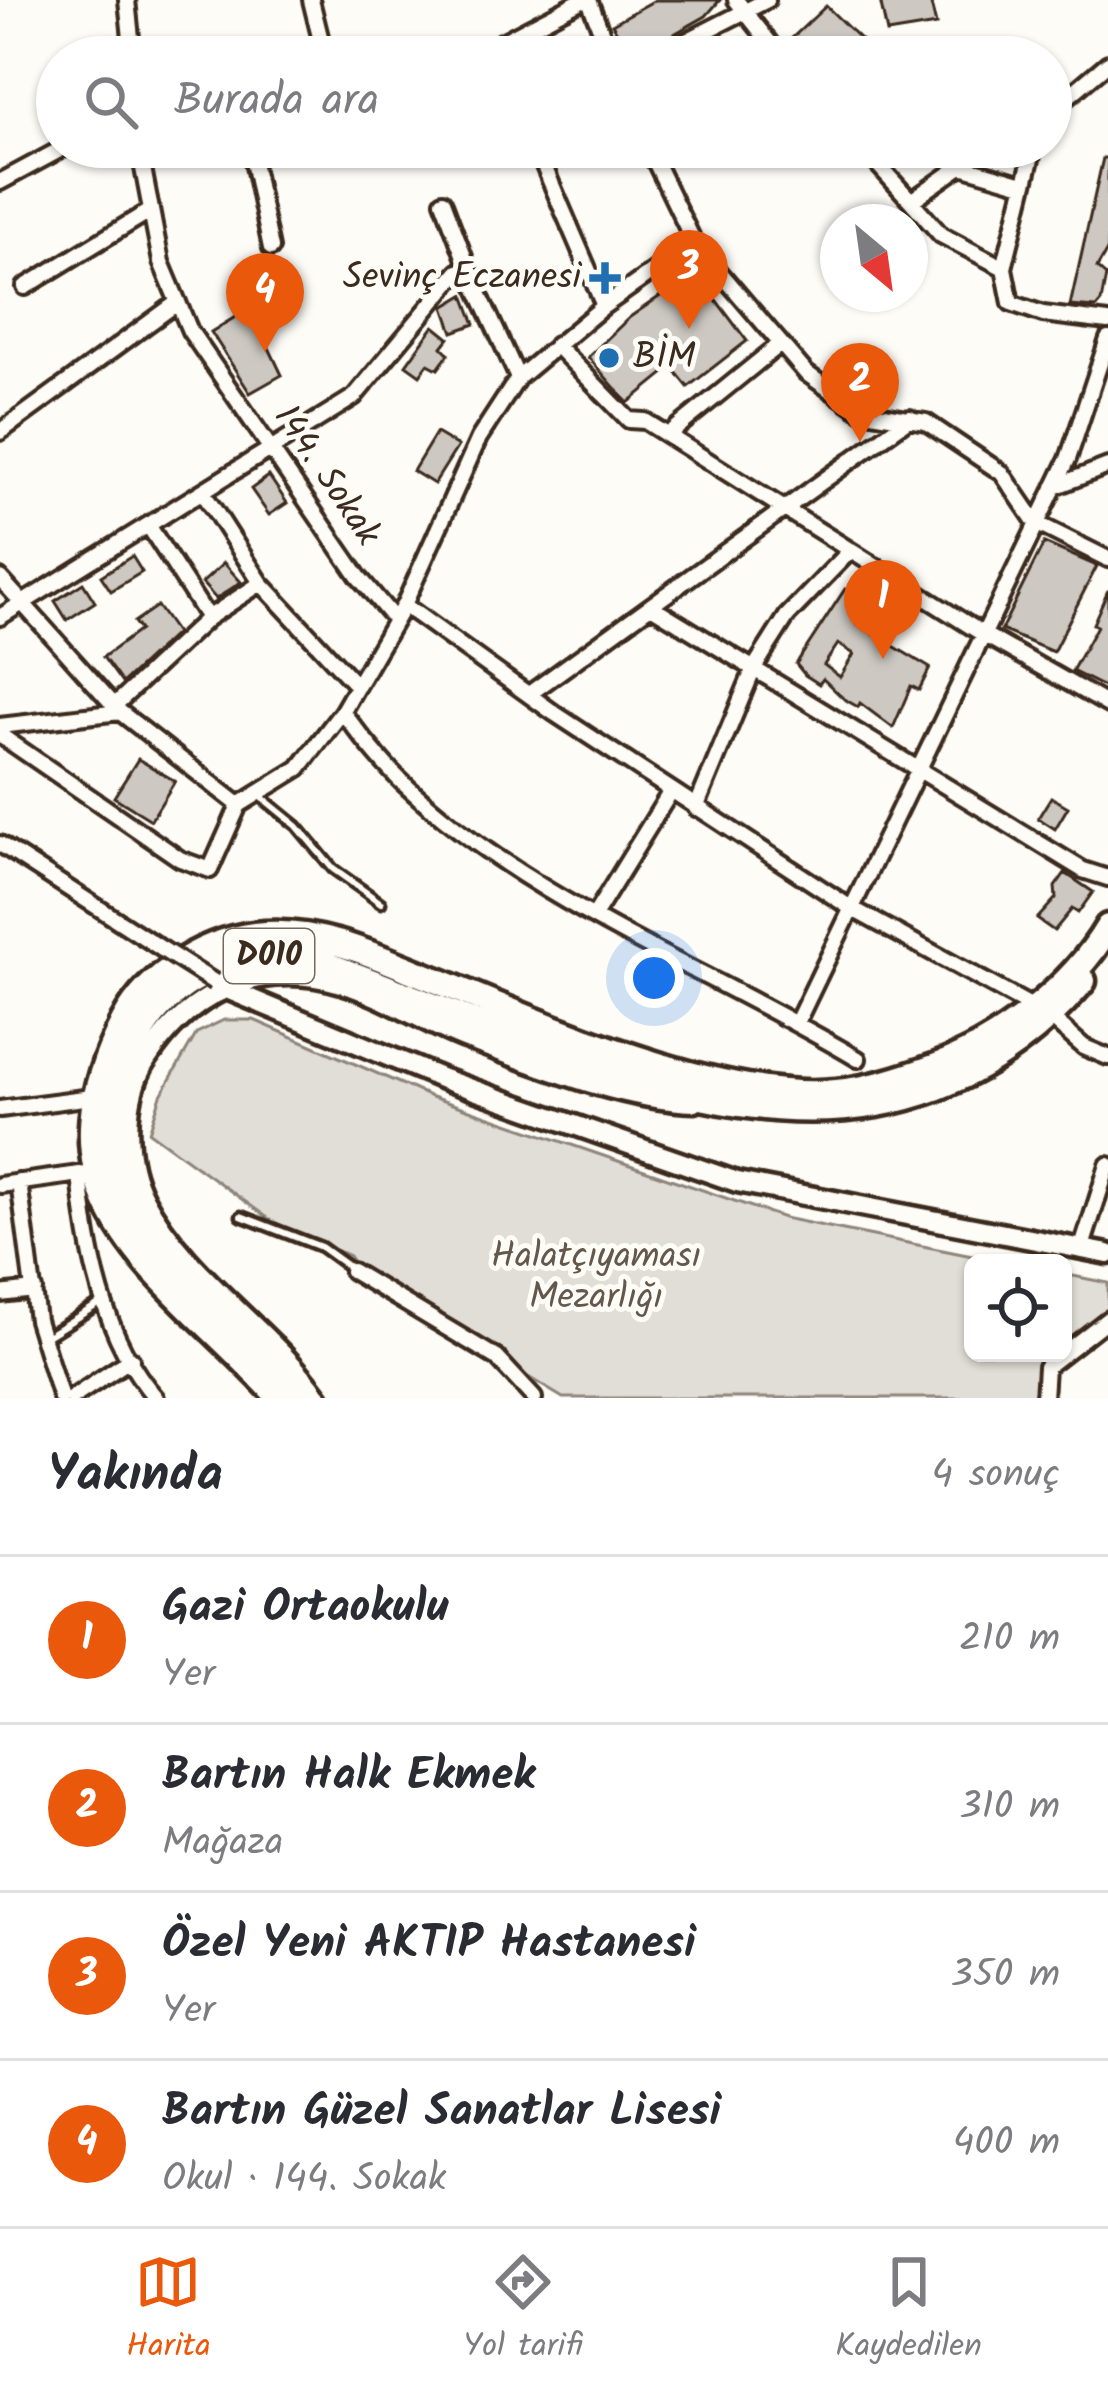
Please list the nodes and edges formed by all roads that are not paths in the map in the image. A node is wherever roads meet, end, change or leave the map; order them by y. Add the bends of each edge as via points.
1 (127, 0) edge
2 (311, 0) edge
3 (585, 0) edge
4 (767, 0) edge
5 (739, 6) edge
6 (131, 36) edge
7 (320, 36) edge
8 (514, 36) edge
9 (601, 36) edge
10 (690, 36) edge
11 (764, 36) edge
12 (1108, 63) edge
13 (1072, 89) edge
14 (36, 163) edge
15 (143, 168) edge
16 (254, 168) edge
17 (545, 168) edge
18 (658, 168) edge
19 (881, 168) edge
20 (958, 168) edge
21 (968, 168) edge
22 (1028, 168) edge
23 (0, 182) edge
24 (1023, 184) junction
25 (442, 201) dead end
26 (911, 201) junction
27 (151, 210) junction
28 (694, 242) junction
29 (271, 248) dead end
30 (1004, 268) junction
31 (472, 278) junction
32 (25, 287) dead end
33 (178, 302) junction
34 (604, 306) junction
35 (1108, 322) edge
36 (778, 344) junction
37 (556, 345) junction
38 (1107, 348) edge
39 (518, 378) junction
40 (910, 418) junction
41 (0, 432) edge
42 (668, 435) junction
43 (271, 445) junction
44 (1108, 466) edge
45 (1054, 487) junction
46 (204, 494) junction
47 (788, 508) junction
48 (1036, 523) junction
49 (150, 527) junction
50 (850, 551) junction
51 (1108, 559) edge
52 (0, 578) edge
53 (261, 583) junction
54 (25, 602) junction
55 (404, 604) junction
56 (651, 606) junction
57 (0, 617) edge
58 (208, 618) junction
59 (395, 620) junction
60 (983, 634) junction
61 (754, 668) junction
62 (356, 686) junction
63 (529, 694) junction
64 (1108, 705) edge
65 (117, 709) junction
66 (342, 712) junction
67 (0, 731) edge
68 (917, 767) junction
69 (671, 791) junction
70 (257, 794) junction
71 (239, 806) junction
72 (696, 808) junction
73 (0, 844) edge
74 (1108, 878) edge
75 (381, 903) dead end
76 (851, 908) junction
77 (594, 916) junction
78 (1108, 928) edge
79 (1108, 952) edge
80 (218, 985) junction
81 (1042, 1012) junction
82 (797, 1022) junction
83 (1108, 1057) edge
84 (858, 1059) dead end
85 (92, 1097) junction
86 (734, 1103) junction
87 (0, 1109) edge
88 (1108, 1166) edge
89 (19, 1182) junction
90 (0, 1185) edge
91 (241, 1216) dead end
92 (1082, 1247) junction
93 (1108, 1254) edge
94 (352, 1270) joint
95 (34, 1290) junction
96 (0, 1294) edge
97 (105, 1300) junction
98 (1108, 1319) edge
99 (42, 1339) junction
100 (131, 1359) junction
101 (266, 1392) edge
102 (61, 1398) edge
103 (72, 1398) edge
104 (156, 1398) edge
105 (303, 1398) edge
106 (319, 1398) edge
107 (534, 1398) edge
108 (1044, 1398) edge

1 - 6 street
2 - 7 street
3 - 8 street
3 - 9 street
4 - 5 street
5 - 10 street
5 - 11 street
12 - 13 street
14 - 23 street
15 - 27 street, 144. Sokak
16 - 29 street
17 - 34 street
18 - 28 street
19 - 26 street
20 - 26 street
21 - 24 street
22 - 24 street
24 - 30 street
25 - 31 street
26 - 30 street via 941,235
27 - 32 street
27 - 33 street, 144. Sokak
28 - 34 street
28 - 36 street
30 - 35 street via 1011,303
31 - 39 street
31 - 43 street via 458,272 443,284 354,397
33 - 41 street
33 - 43 street, 144. Sokak
34 - 37 street
36 - 40 street via 860,411
36 - 42 street
37 - 39 street
37 - 42 street via 629,420
38 - 45 street
39 - 55 street via 479,438
40 - 47 street
40 - 48 street via 1002,472
42 - 47 street
43 - 46 street
43 - 59 street, 144. Sokak
44 - 45 street
45 - 48 street
46 - 49 street
46 - 53 street
47 - 50 street
47 - 56 street
48 - 51 street
48 - 60 street
49 - 54 street
49 - 58 street
50 - 60 street
50 - 61 street via 787,616
52 - 54 street
53 - 58 street
53 - 62 street
54 - 57 street
54 - 65 street
55 - 59 street
55 - 63 street
56 - 61 street
56 - 63 street
58 - 65 street
59 - 62 street
60 - 64 street
60 - 68 street
61 - 68 street
61 - 72 street
62 - 66 street
63 - 69 street
65 - 67 street
65 - 71 street
66 - 70 street via 299,768
66 - 77 street via 401,782 509,865
67 - 71 street via 180,859 210,871
68 - 74 street
68 - 76 street
69 - 72 street
69 - 77 street
70 - 71 street
70 - 75 lane via 333,869
72 - 76 street
73 - 80 street, bridge
76 - 81 street
76 - 82 street
77 - 82 street
78 - 81 highway, D010
79 - 81 highway, D010
80 - 86 street via 270,974 340,982 465,1039 659,1101
80 - 92 street via 443,1079 737,1182
80 - 106 street via 191,1004 137,1074 130,1157 162,1230
81 - 83 street
81 - 85 highway, D010 via 956,1059 876,1085 810,1092 676,1068 362,951 265,934 223,942 171,968 132,1007
81 - 86 highway, D010 via 946,1086 896,1104 806,1112
82 - 84 street
85 - 87 street
85 - 101 highway, D010 via 96,1169 109,1209 138,1254
86 - 105 highway, D010 via 562,1057 308,958 250,961 185,984 150,1016 122,1070 115,1161 154,1238
88 - 92 street
89 - 90 street
89 - 95 street
89 - 97 street via 80,1174 87,1251
91 - 94 lane via 321,1247
92 - 93 street
94 - 107 street via 497,1358
95 - 96 street
95 - 99 street
97 - 99 lane
97 - 100 street
98 - 108 street via 1046,1366
99 - 102 street
100 - 103 street
100 - 104 street

